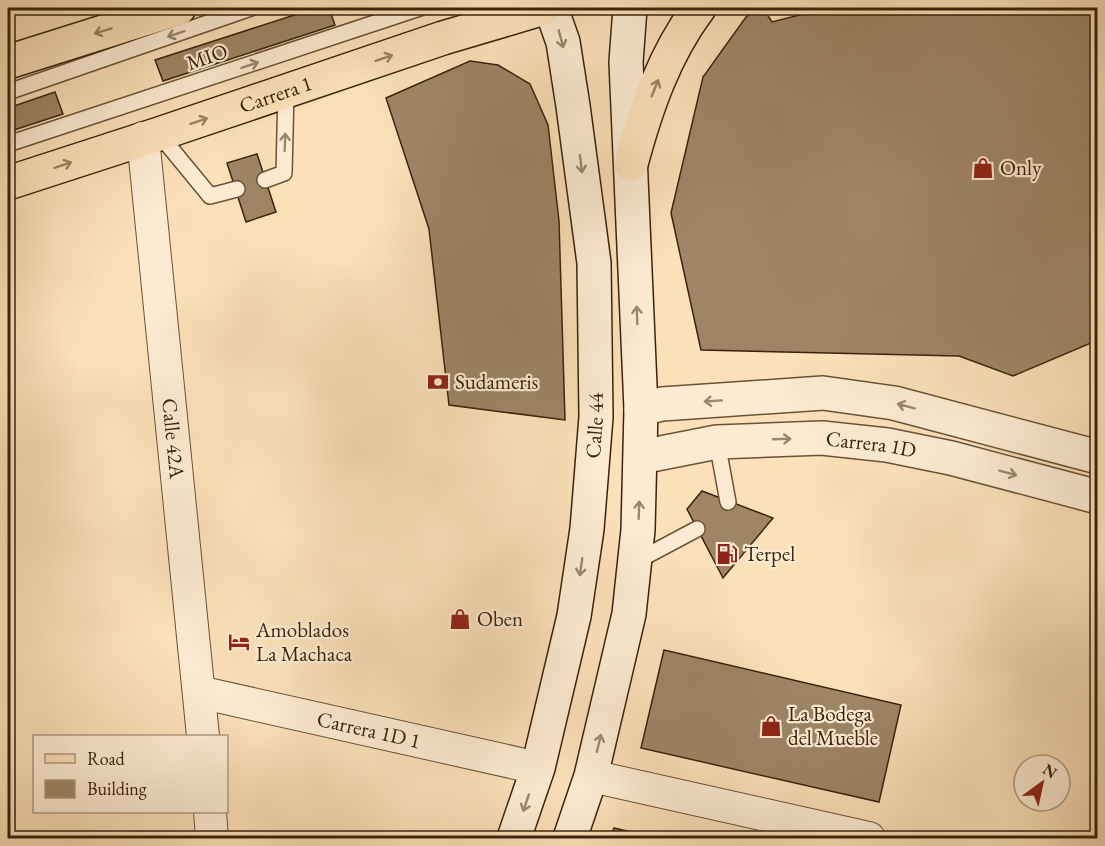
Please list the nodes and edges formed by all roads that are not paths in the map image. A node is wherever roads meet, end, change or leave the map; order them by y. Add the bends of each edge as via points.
1 (179, 8) edge
2 (250, 8) edge
3 (420, 8) edge
4 (544, 8) edge
5 (551, 8) edge
6 (630, 8) edge
7 (699, 8) edge
8 (8, 62) edge
9 (286, 91) junction
10 (8, 92) edge
11 (151, 136) junction
12 (8, 144) edge
13 (631, 164) junction
14 (265, 180) dead end
15 (8, 183) edge
16 (237, 189) dead end
17 (823, 393) junction
18 (641, 409) junction
19 (822, 438) junction
20 (717, 442) junction
21 (641, 457) junction
22 (1098, 457) edge
23 (1098, 497) edge
24 (728, 502) dead end
25 (697, 530) dead end
26 (634, 562) junction
27 (199, 692) junction
28 (203, 735) edge
29 (538, 768) junction
30 (591, 776) junction
31 (210, 813) edge
32 (212, 838) edge
33 (514, 838) edge
34 (570, 838) edge
35 (869, 838) edge

1 -> 8 main road
2 -> 10 lane, MIO
12 -> 3 lane, MIO
9 -> 4 main road, Carrera 1
5 -> 29 main road, Calle 44 via 563,42 594,263 596,417 587,529 574,616
6 - 13 main road via 626,62
13 -> 7 main road via 662,69
11 -> 9 main road, Carrera 1
14 -> 9 lane via 284,173
15 -> 11 main road, Carrera 1
11 - 16 lane via 210,196
11 - 27 street, Calle 42A
18 -> 13 main road
17 -> 18 main road, Carrera 1D via 662,404
17 - 19 main road
22 -> 17 main road, Carrera 1D via 894,403
18 - 21 main road
20 -> 19 main road, Carrera 1D
19 -> 23 main road, Carrera 1D via 887,444
20 - 21 main road, Carrera 1D
20 - 24 lane
26 -> 21 main road
25 - 26 lane
30 -> 26 main road via 629,614
27 - 28 street, Calle 42A
27 - 29 street, Carrera 1D 1
29 -> 33 main road, Calle 44
30 - 34 main road
30 - 35 street
31 - 32 street

